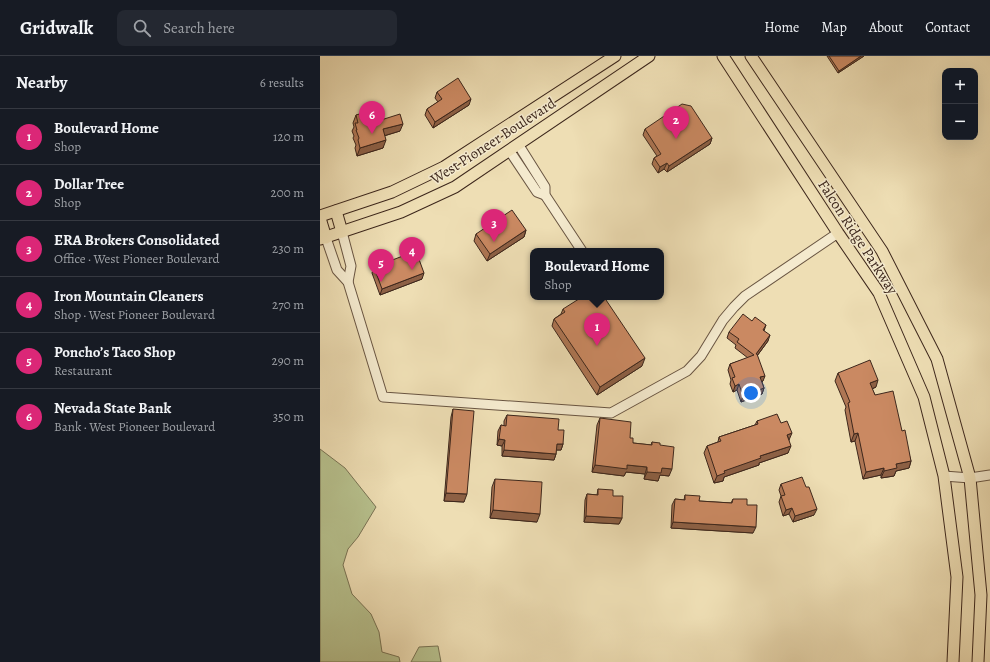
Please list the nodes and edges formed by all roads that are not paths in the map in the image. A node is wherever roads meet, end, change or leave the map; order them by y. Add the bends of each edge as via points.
1 (615, 56) edge
2 (649, 56) edge
3 (723, 56) edge
4 (751, 56) edge
5 (513, 147) junction
6 (336, 211) junction
7 (320, 217) edge
8 (342, 232) junction
9 (838, 233) junction
10 (323, 239) edge
11 (580, 248) edge
12 (348, 282) junction
13 (990, 475) edge
14 (944, 476) junction
15 (970, 478) junction
16 (953, 662) edge
17 (978, 662) edge

1 - 6 main road, West Pioneer Boulevard via 444,167 392,192
2 - 5 main road, West Pioneer Boulevard
3 - 9 main road, Falcon Ridge Parkway
4 - 15 main road, Falcon Ridge Parkway via 882,251 937,359
5 - 8 main road, West Pioneer Boulevard via 455,187 401,212
5 - 11 street via 537,192 545,196
6 - 7 main road, West Pioneer Boulevard
6 - 8 main road
7 - 10 main road
8 - 10 main road, West Pioneer Boulevard
8 - 12 street via 351,266
9 - 12 street via 745,296 723,320 701,356 687,371 611,413 383,396
9 - 14 main road, Falcon Ridge Parkway via 879,293 924,397
10 - 12 street via 337,270
13 - 15 street
14 - 15 street
14 - 16 main road, Falcon Ridge Parkway via 957,577
15 - 17 main road, Falcon Ridge Parkway via 981,595

